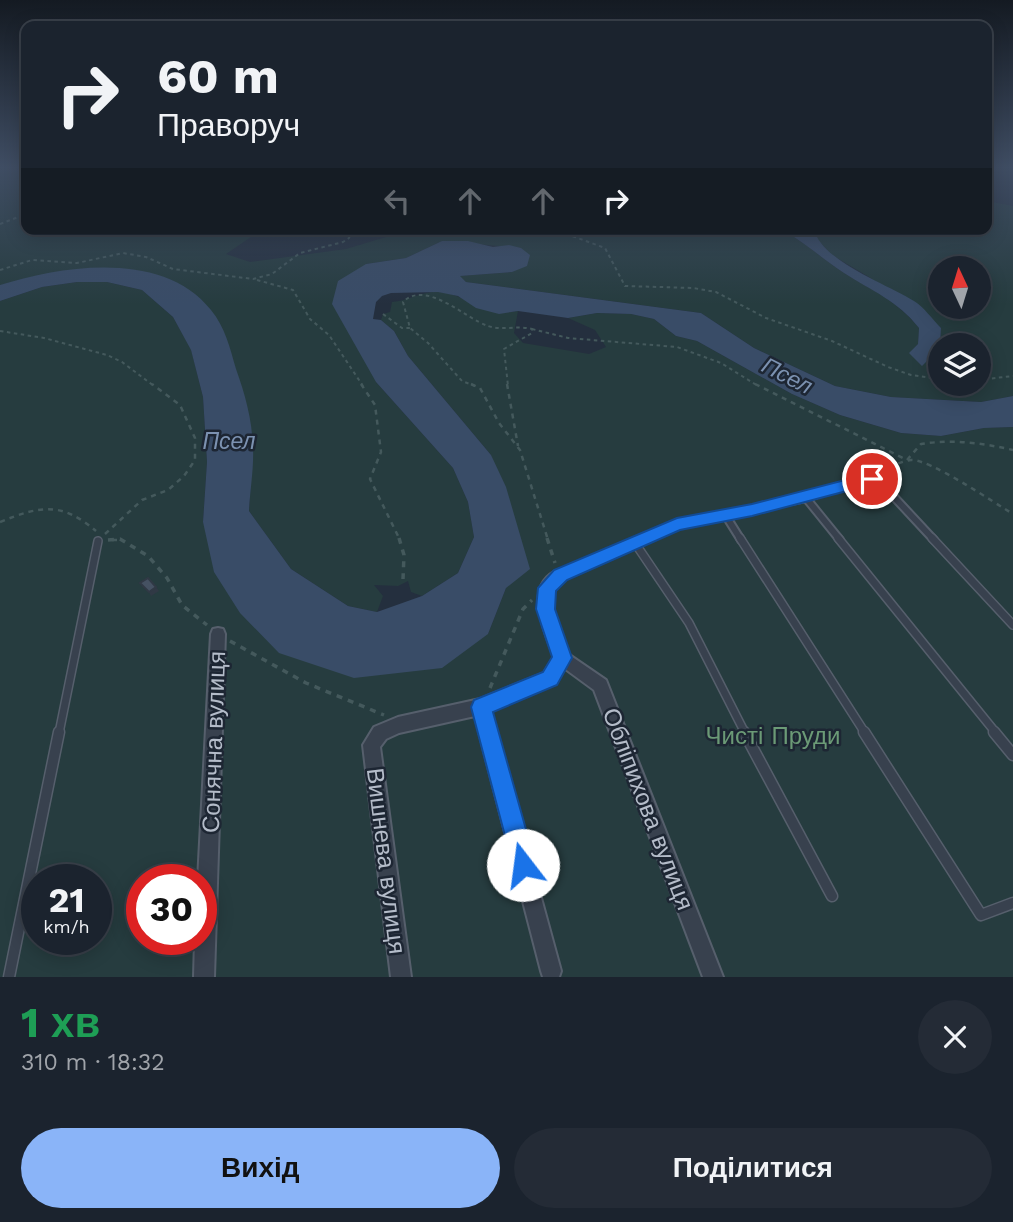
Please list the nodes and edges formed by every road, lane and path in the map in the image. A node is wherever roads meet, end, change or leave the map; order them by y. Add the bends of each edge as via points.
1 (21, 216) edge
2 (0, 223) edge
3 (349, 235) edge
4 (570, 235) edge
5 (0, 270) edge
6 (253, 279) junction
7 (383, 314) dead end
8 (410, 328) junction
9 (532, 329) junction
10 (0, 331) edge
11 (1013, 376) edge
12 (928, 378) edge
13 (991, 379) edge
14 (518, 446) junction
15 (1013, 450) edge
16 (907, 460) junction
17 (872, 479) junction
18 (806, 498) junction
19 (1013, 514) edge
20 (726, 516) junction
21 (0, 522) edge
22 (98, 541) junction
23 (635, 543) junction
24 (560, 575) junction
25 (403, 579) dead end
26 (547, 588) junction
27 (1013, 625) edge
28 (218, 634) junction
29 (562, 658) junction
30 (481, 707) junction
31 (398, 725) junction
32 (371, 745) joint
33 (1013, 755) edge
34 (832, 897) dead end
35 (1013, 903) edge
36 (551, 971) dead end
37 (9, 977) edge
38 (204, 977) edge
39 (401, 977) edge
40 (713, 977) edge

1 - 2 path
3 - 6 path via 343,242 300,253 272,274
4 - 12 path via 606,248 616,276 625,286 713,291 772,321 826,338 890,369
5 - 6 path via 32,260 77,263 122,253 219,277
6 - 25 path via 293,290 375,405 381,452 370,479 394,524 406,567
7 - 8 path via 402,328
8 - 9 path via 403,302 416,296 449,301 492,328
8 - 14 path via 462,382 480,388
9 - 14 path via 504,349 504,374
9 - 16 path via 568,338 677,347 721,363 764,390
10 - 22 path via 107,355 180,405 195,438 195,460 168,490 142,500
11 - 13 path
14 - 24 path
15 - 16 path via 942,440 921,444
16 - 17 path
16 - 19 path via 928,465
17 - 18 lane
17 - 27 lane via 882,484
18 - 20 lane
18 - 33 lane
20 - 23 lane via 677,524
20 - 35 lane via 981,915
21 - 22 path via 58,506 95,530
22 - 28 path via 120,539 148,556 182,605
22 - 37 lane
23 - 24 lane
23 - 34 lane via 689,623
24 - 26 street
26 - 29 street via 545,609
26 - 30 path via 523,609
28 - 31 path via 264,662 381,713
28 - 38 street, Сонячна вулиця
29 - 30 street via 550,678
29 - 40 street, Обліпихова вулиця via 600,685
30 - 31 street
30 - 36 street
31 - 32 street via 380,733
32 - 39 street, Вишнева вулиця

